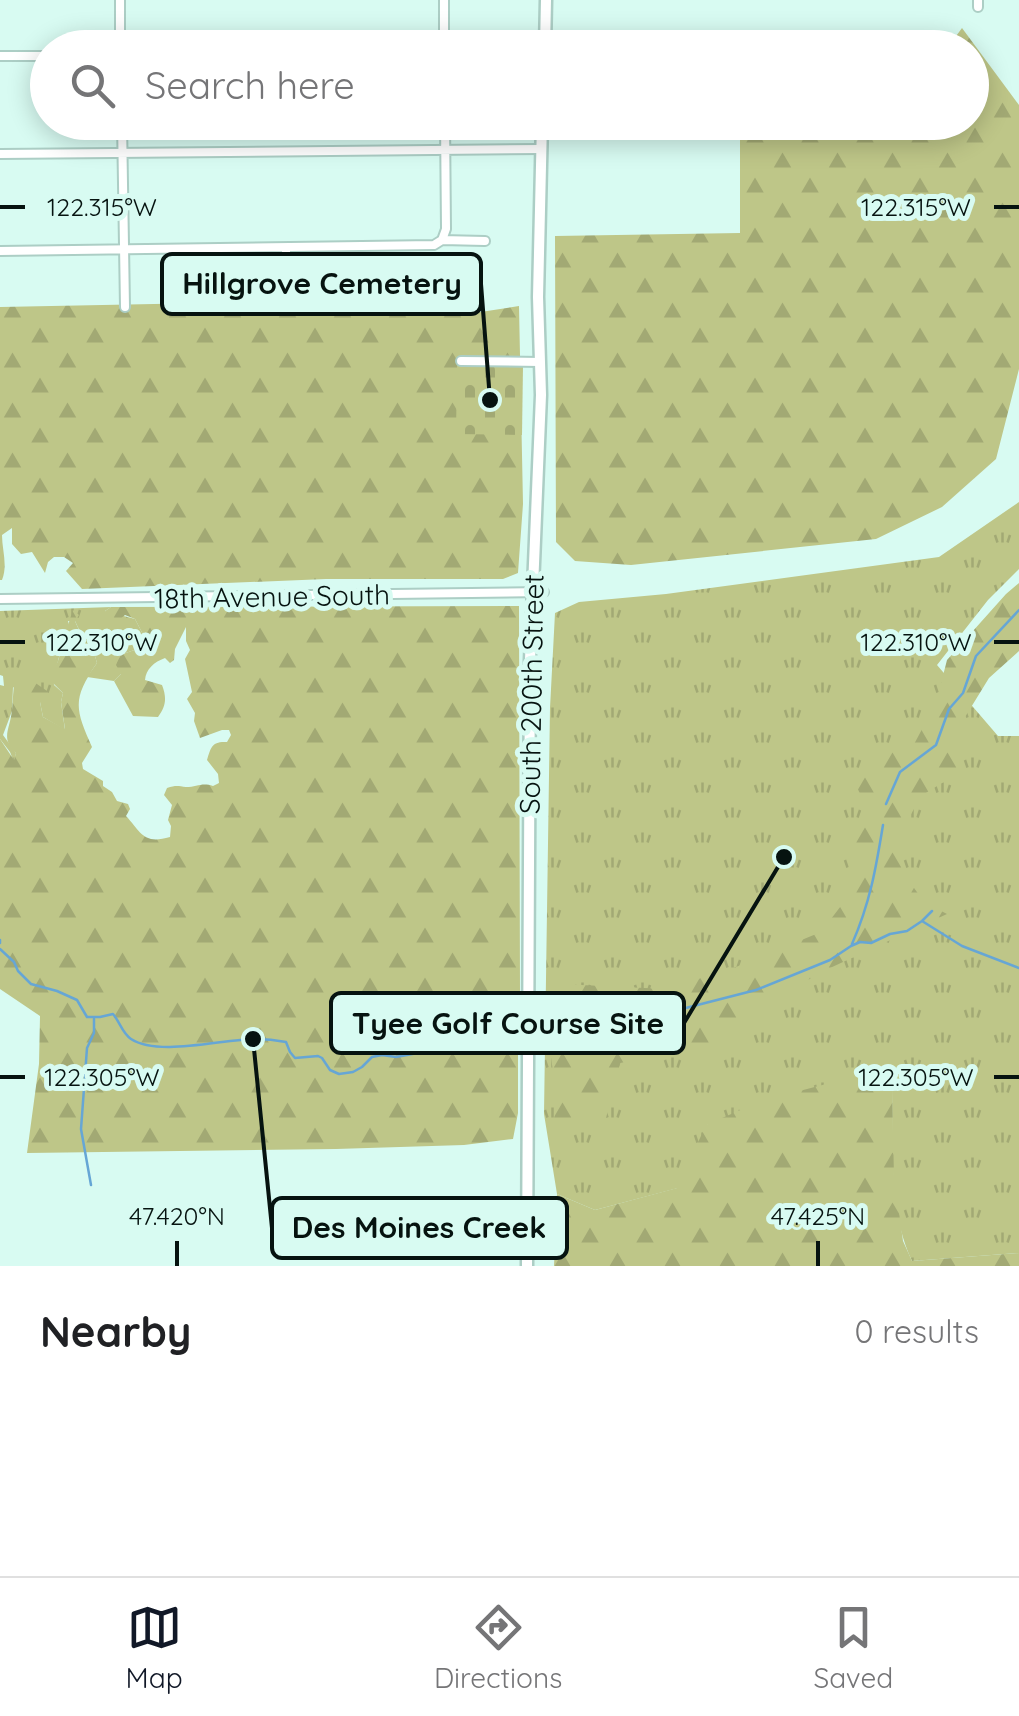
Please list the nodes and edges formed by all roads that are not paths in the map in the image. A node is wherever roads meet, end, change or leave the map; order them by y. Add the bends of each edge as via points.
1 (120, 0) edge
2 (444, 0) edge
3 (546, 0) edge
4 (120, 30) edge
5 (444, 30) edge
6 (545, 30) edge
7 (0, 56) edge
8 (30, 56) edge
9 (122, 140) edge
10 (446, 140) edge
11 (541, 140) edge
12 (446, 150) junction
13 (541, 150) junction
14 (122, 152) junction
15 (0, 154) edge
16 (442, 240) junction
17 (485, 241) dead end
18 (286, 248) junction
19 (124, 250) junction
20 (0, 251) edge
21 (286, 298) dead end
22 (125, 307) dead end
23 (461, 361) dead end
24 (540, 362) junction
25 (537, 593) junction
26 (0, 599) edge
27 (527, 1266) edge

1 - 4 street
2 - 5 street
3 - 6 main road
7 - 8 street
9 - 14 street
10 - 12 street
11 - 13 main road, South 200th Street
12 - 13 street
12 - 14 street
12 - 16 street
13 - 24 main road, South 200th Street
14 - 15 street
14 - 19 street
16 - 17 street
16 - 18 street via 434,246
18 - 19 street
18 - 21 street
19 - 20 street
19 - 22 street
23 - 24 street
24 - 25 main road, South 200th Street
25 - 26 street, 18th Avenue South
25 - 27 main road, South 200th Street

